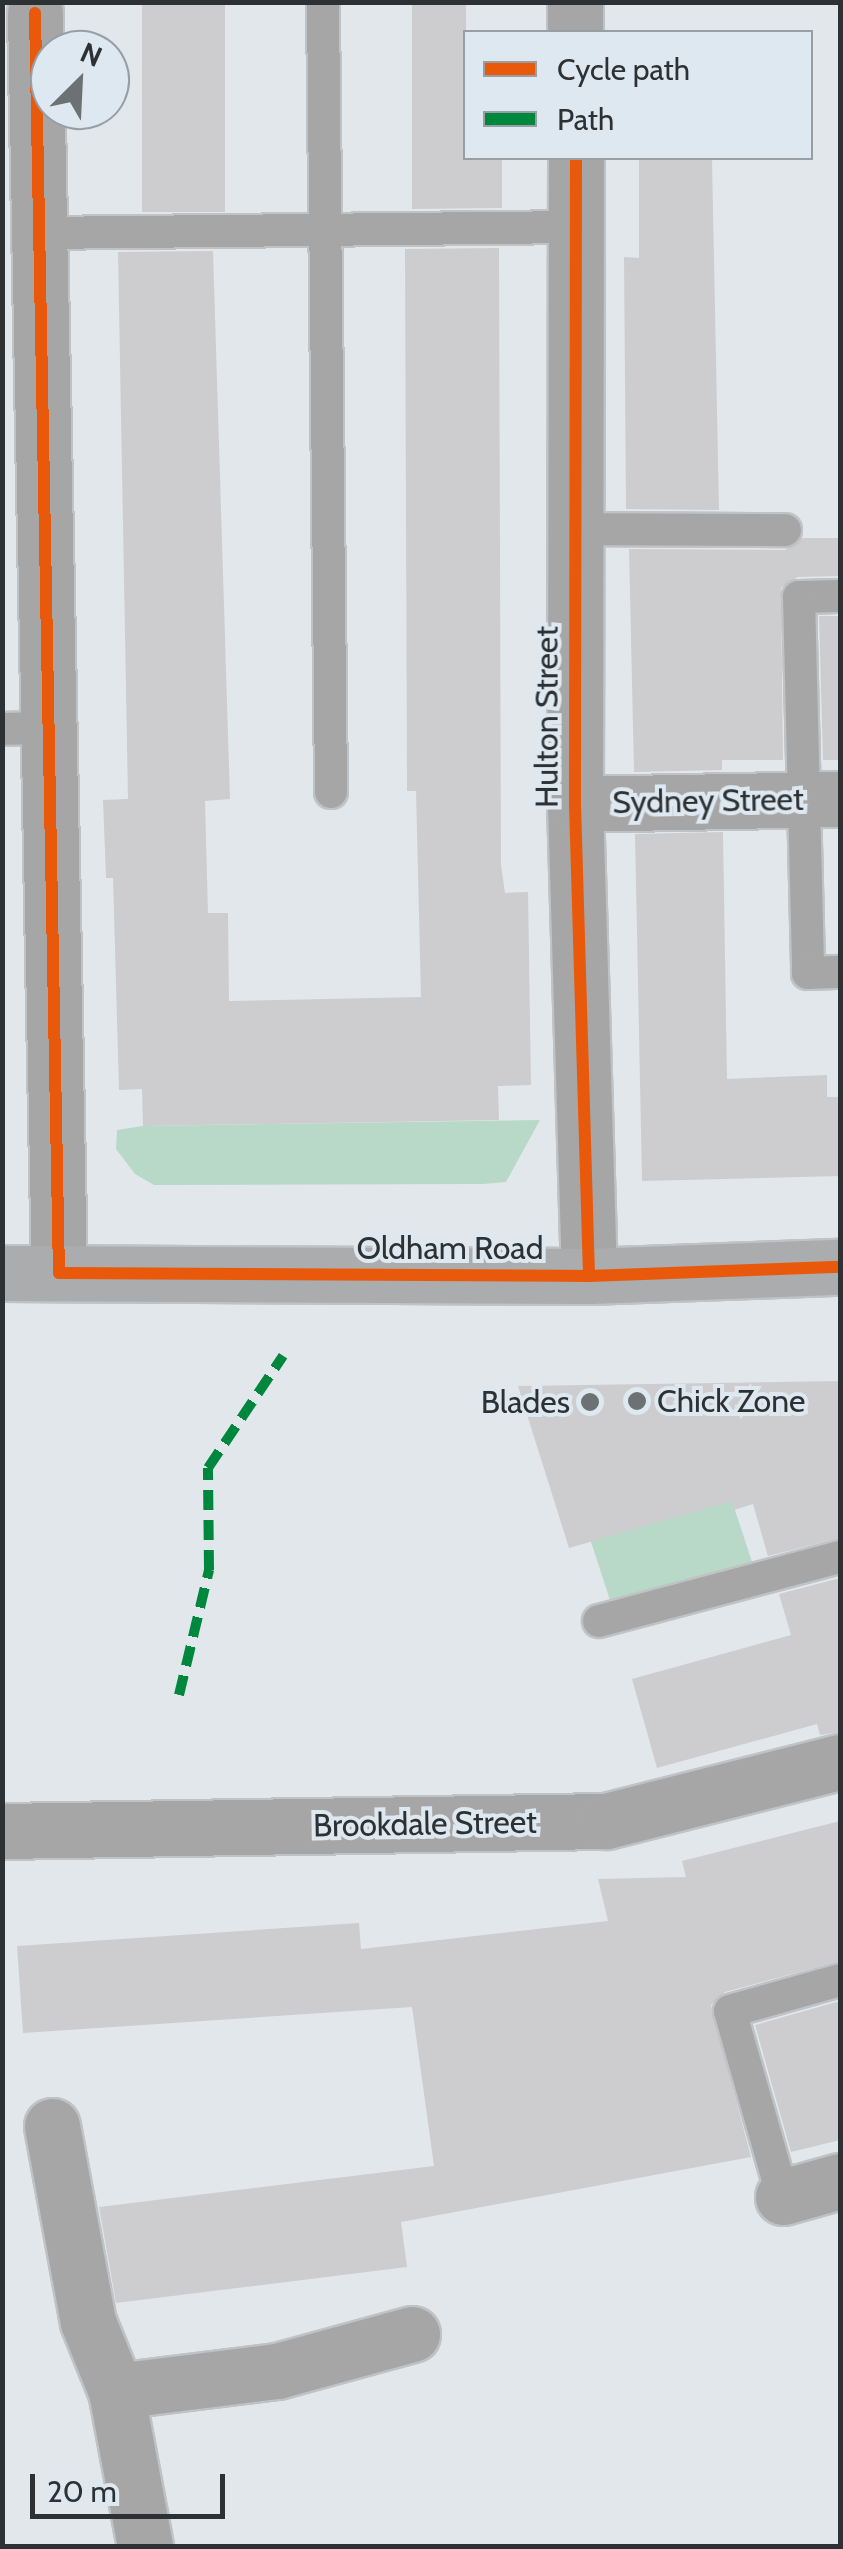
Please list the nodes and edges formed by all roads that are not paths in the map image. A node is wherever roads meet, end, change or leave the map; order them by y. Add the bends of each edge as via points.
1 (323, 2) edge
2 (574, 2) edge
3 (35, 13) dead end
4 (575, 30) edge
5 (576, 160) edge
6 (576, 226) junction
7 (322, 234) junction
8 (28, 260) edge
9 (574, 529) junction
10 (785, 530) dead end
11 (840, 596) edge
12 (26, 728) edge
13 (331, 792) dead end
14 (822, 799) edge
15 (575, 804) junction
16 (840, 972) edge
17 (840, 1267) edge
18 (2, 1273) edge
19 (59, 1273) junction
20 (589, 1276) junction
21 (840, 1557) edge
22 (600, 1620) dead end
23 (840, 1762) edge
24 (2, 1830) edge
25 (840, 1980) edge
26 (52, 2126) dead end
27 (840, 2181) edge
28 (783, 2198) joint
29 (412, 2334) dead end
30 (116, 2391) junction
31 (145, 2546) edge

1 - 7 lane
2 - 4 street
3 - 8 street
5 - 6 street, Hulton Street
6 - 7 lane
6 - 9 street, Hulton Street
7 - 8 lane
7 - 13 lane
8 - 12 street
9 - 10 lane
9 - 15 street, Hulton Street
11 - 14 lane via 800,598
12 - 19 street
14 - 15 street, Sydney Street
14 - 16 lane via 808,973
15 - 20 street, Hulton Street
17 - 20 highway, Oldham Road
18 - 19 highway, Oldham Road
19 - 20 highway, Oldham Road
21 - 22 lane
23 - 24 street, Brookdale Street via 606,1821
25 - 28 lane via 730,2011
26 - 30 street via 88,2322
27 - 28 street
29 - 30 street via 277,2371
30 - 31 street

